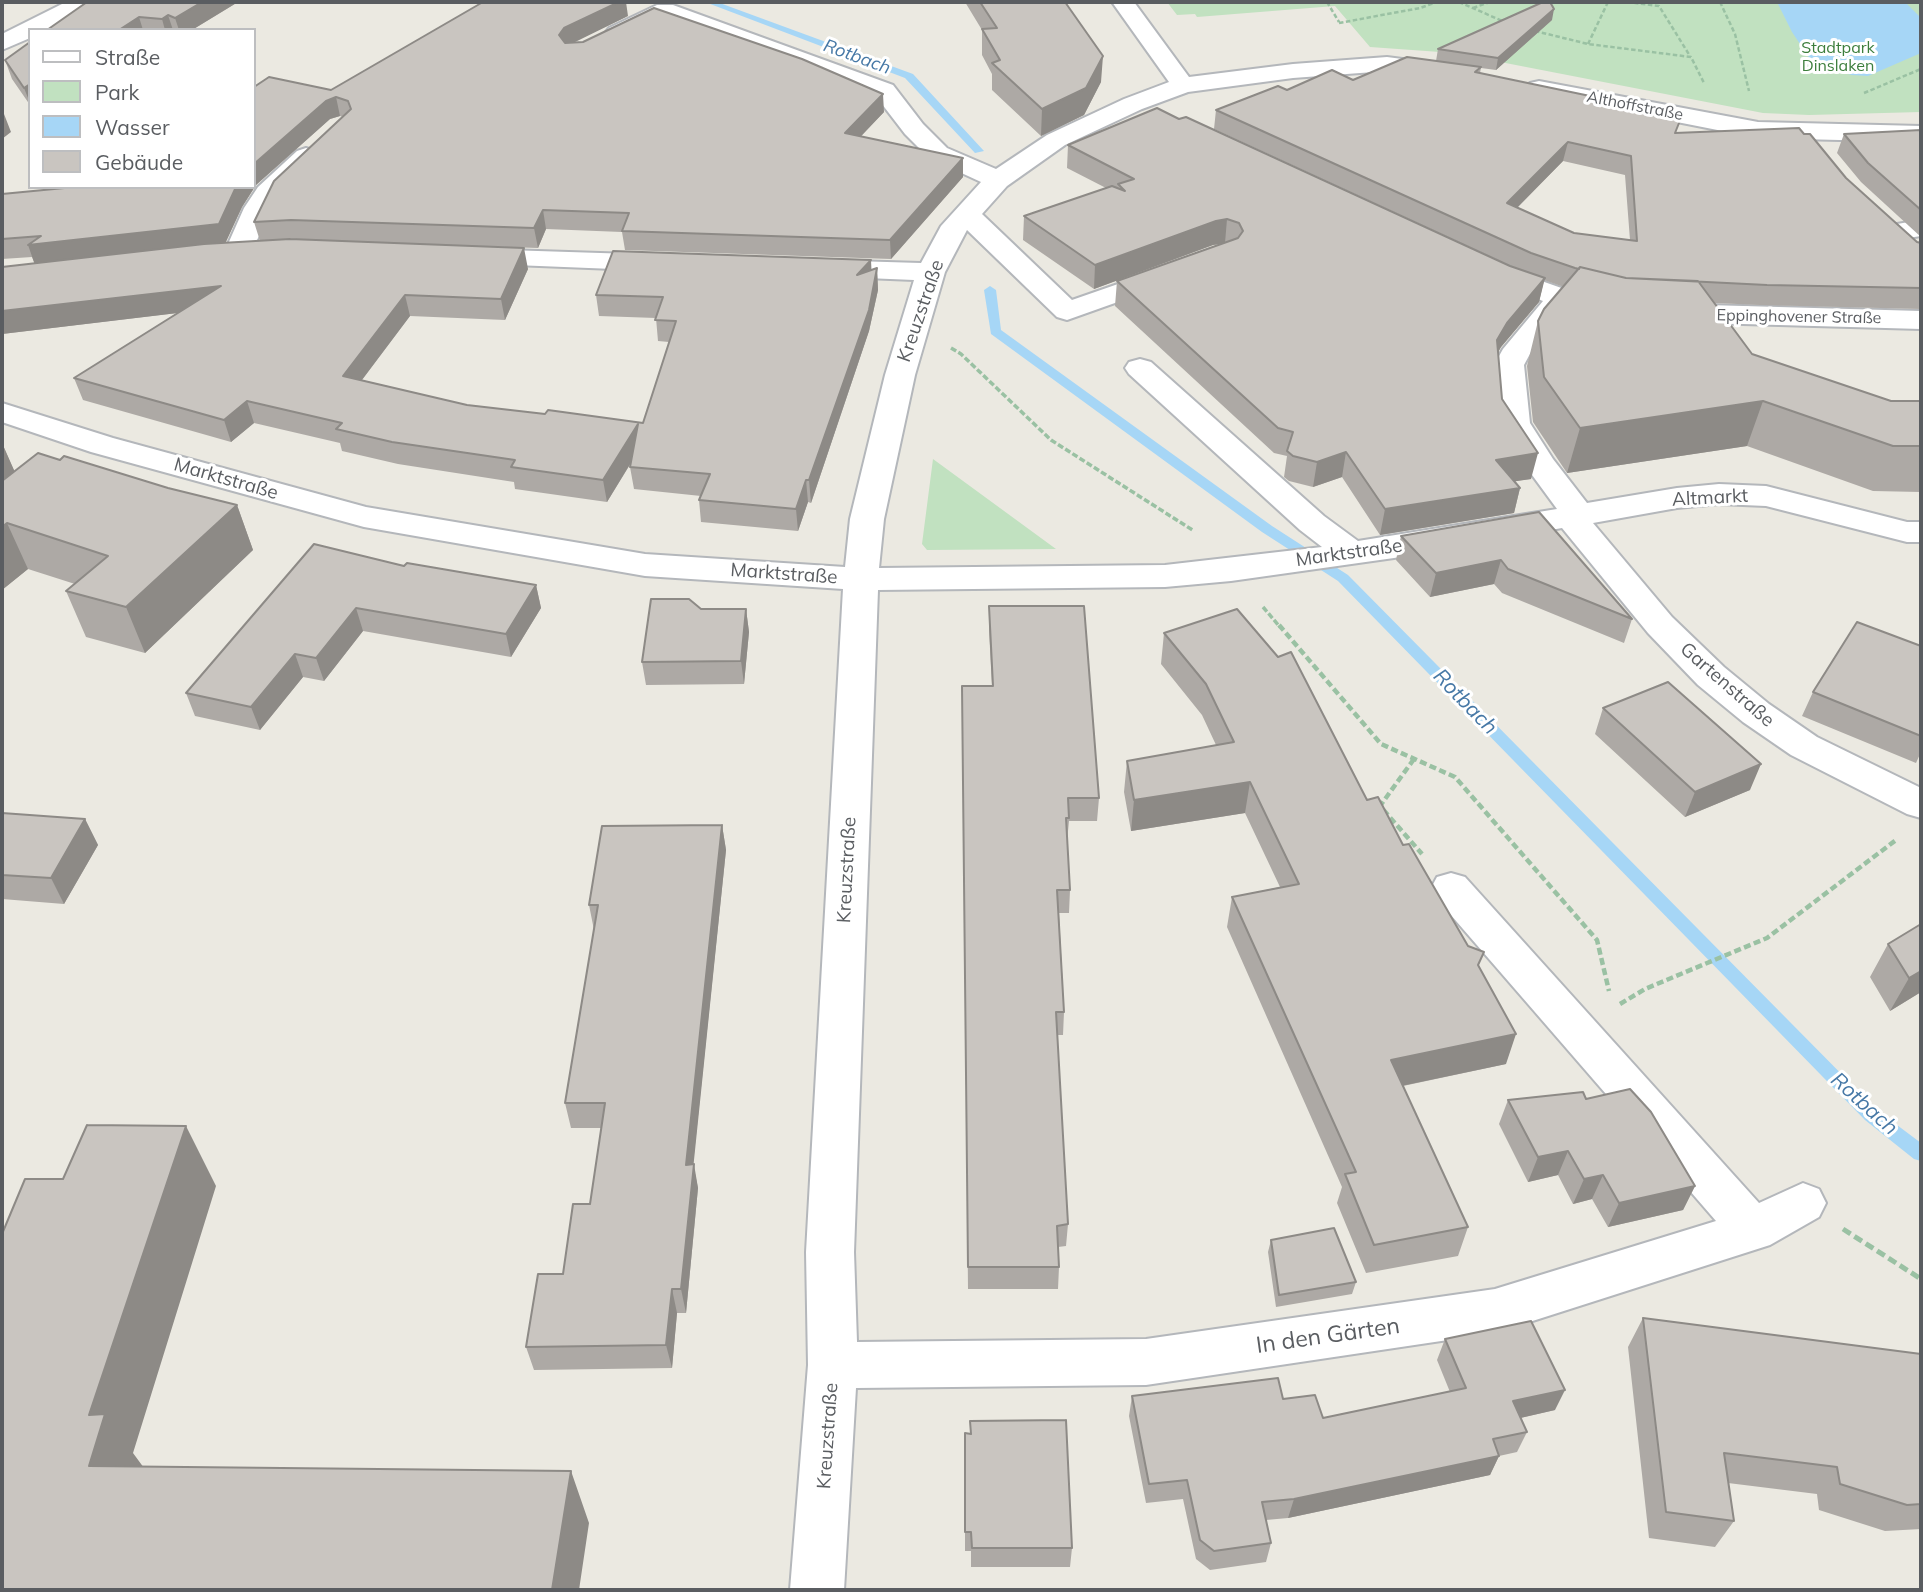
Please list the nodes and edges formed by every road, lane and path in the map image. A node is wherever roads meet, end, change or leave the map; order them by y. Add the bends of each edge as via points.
1 (83, 2) edge
2 (1123, 2) edge
3 (1437, 2) edge
4 (1459, 2) edge
5 (1490, 2) edge
6 (1608, 2) edge
7 (1627, 2) edge
8 (1720, 2) edge
9 (1472, 8) junction
10 (1339, 23) dead end
11 (1509, 24) edge
12 (32, 28) edge
13 (28, 30) edge
14 (1536, 31) edge
15 (598, 42) edge
16 (2, 43) edge
17 (1588, 44) junction
18 (1691, 57) junction
19 (1469, 75) edge
20 (1510, 82) edge
21 (1183, 85) junction
22 (1133, 104) junction
23 (1165, 119) edge
24 (1710, 121) junction
25 (1758, 130) junction
26 (1804, 133) junction
27 (1921, 134) edge
28 (322, 143) edge
29 (1821, 157) edge
30 (998, 180) junction
31 (966, 214) junction
32 (1898, 225) edge
33 (211, 254) edge
34 (1921, 254) edge
35 (449, 256) edge
36 (1470, 261) edge
37 (691, 264) edge
38 (798, 268) edge
39 (1184, 269) edge
40 (931, 272) junction
41 (1561, 298) junction
42 (1921, 320) edge
43 (913, 329) junction
44 (1140, 368) dead end
45 (2, 412) edge
46 (102, 445) junction
47 (72, 468) edge
48 (1576, 517) junction
49 (1921, 533) edge
50 (1345, 554) junction
51 (1246, 568) junction
52 (861, 579) junction
53 (1414, 759) junction
54 (1921, 804) edge
55 (1899, 837) dead end
56 (1438, 873) joint
57 (1610, 997) dead end
58 (1613, 1008) dead end
59 (1803, 1203) joint
60 (1753, 1230) junction
61 (1921, 1279) edge
62 (833, 1365) junction
63 (817, 1590) edge

1 - 12 street
2 - 21 street
3 - 10 path
4 - 9 path
5 - 9 path
6 - 17 path
7 - 18 path via 1659,6
8 - 25 path via 1735,33
9 - 11 path
13 - 16 street
14 - 17 path
15 - 30 street via 665,10 884,90 938,153
17 - 18 path
18 - 24 path via 1710,93
19 - 21 street via 1387,64
20 - 24 street, Althoffstraße
21 - 22 street, Kreuzstraße
22 - 23 street
22 - 30 street, Kreuzstraße via 1056,141
24 - 25 street, Althoffstraße
25 - 26 street, Althoffstraße
26 - 27 street, Althoffstraße
26 - 29 street
28 - 33 street via 267,193 257,208 251,252
30 - 31 street, Kreuzstraße
31 - 39 street via 1067,311
31 - 40 street, Kreuzstraße via 951,232
32 - 34 street
35 - 37 street
36 - 41 street, Eppinghovener Straße
38 - 40 street
40 - 43 street, Kreuzstraße
41 - 42 street, Eppinghovener Straße via 1638,311
41 - 48 street, Gartenstraße via 1518,349 1508,379 1514,423
43 - 51 path via 961,354 1051,440
43 - 52 street, Kreuzstraße via 867,519
44 - 50 street
45 - 46 street, Marktstraße
46 - 47 street
46 - 52 street, Marktstraße via 363,517 645,565
48 - 49 street, Altmarkt via 1676,498 1766,496
48 - 50 street, Marktstraße
48 - 54 street, Gartenstraße via 1660,625 1711,676 1804,746
50 - 51 street, Marktstraße
51 - 52 street, Marktstraße via 1165,576
51 - 53 path via 1381,744
52 - 62 street, Kreuzstraße via 830,1252
53 - 56 path via 1380,806
53 - 57 path via 1455,777 1597,940
55 - 58 path via 1767,938 1645,989
56 - 60 street
59 - 60 street, In den Gärten
59 - 61 path
60 - 62 street, In den Gärten via 1495,1311 1468,1315 1146,1362
62 - 63 street, Kreuzstraße

